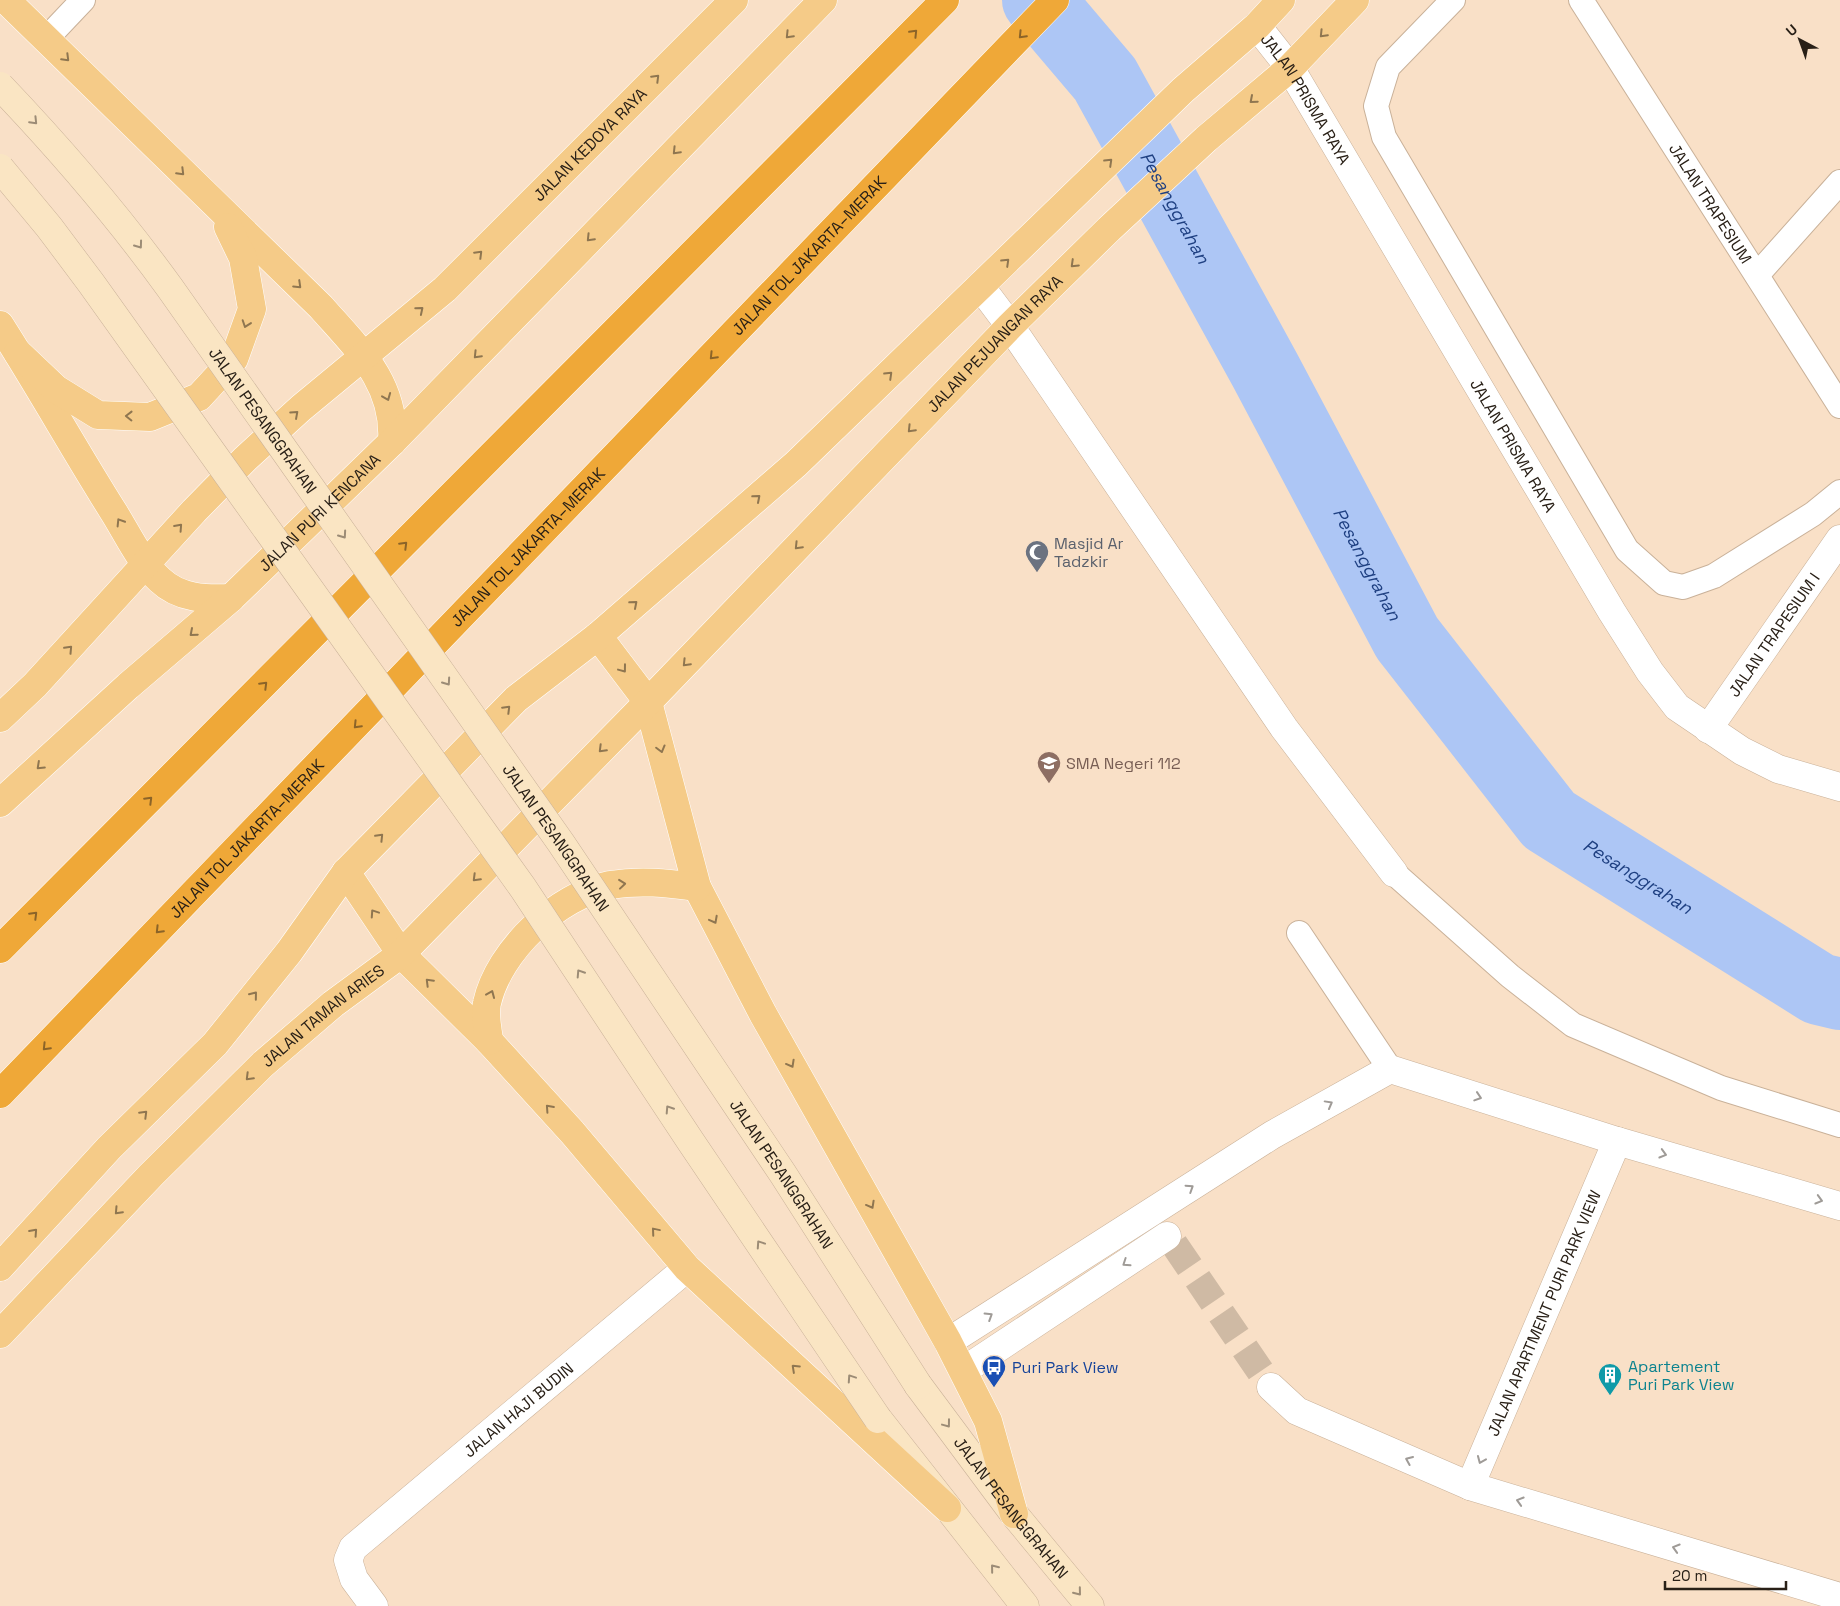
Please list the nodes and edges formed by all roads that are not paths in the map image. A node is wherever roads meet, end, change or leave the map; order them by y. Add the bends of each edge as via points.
1 (6, 0) edge
2 (83, 0) edge
3 (734, 0) edge
4 (824, 0) edge
5 (945, 0) edge
6 (1055, 0) edge
7 (1281, 0) edge
8 (1356, 0) edge
9 (1453, 0) edge
10 (1581, 0) edge
11 (1257, 26) junction
12 (46, 38) junction
13 (1290, 68) junction
14 (0, 86) edge
15 (0, 168) edge
16 (1840, 182) edge
17 (221, 212) junction
18 (1757, 275) junction
19 (980, 286) junction
20 (0, 325) edge
21 (1010, 326) junction
22 (18, 352) junction
23 (365, 357) junction
24 (1840, 406) edge
25 (392, 442) junction
26 (1840, 492) edge
27 (1840, 539) edge
28 (146, 564) junction
29 (231, 598) junction
30 (598, 636) junction
31 (648, 702) junction
32 (0, 718) edge
33 (1708, 729) junction
34 (1840, 787) edge
35 (0, 803) edge
36 (346, 872) junction
37 (1394, 873) joint
38 (697, 887) junction
39 (1299, 933) dead end
40 (0, 949) edge
41 (400, 954) junction
42 (489, 1041) junction
43 (1390, 1069) junction
44 (0, 1094) edge
45 (1840, 1125) edge
46 (1616, 1141) junction
47 (1840, 1206) edge
48 (1149, 1215) junction
49 (0, 1267) edge
50 (687, 1268) junction
51 (0, 1334) edge
52 (948, 1342) junction
53 (963, 1371) junction
54 (1271, 1387) tunnel mouth
55 (1470, 1486) junction
56 (946, 1508) junction
57 (1014, 1514) junction
58 (1840, 1597) edge
59 (374, 1606) edge
60 (1025, 1606) edge
61 (1090, 1606) edge

1 - 12 main road
2 - 12 lane
23 -> 3 main road, JALAN KEDOYA RAYA via 445,289
4 -> 25 main road, JALAN PURI KENCANA
40 -> 5 highway
6 -> 44 highway, JALAN TOL JAKARTA–MERAK
7 - 11 main road
8 -> 13 main road, JALAN PEJUANGAN RAYA
9 - 26 lane via 1388,66 1376,106 1384,137 1627,550 1664,583 1683,587 1714,576 1813,514
10 - 18 lane, JALAN TRAPESIUM
11 - 13 street, JALAN PRISMA RAYA
19 -> 11 main road via 1183,90
12 -> 17 main road
13 -> 21 main road, JALAN PEJUANGAN RAYA via 1206,139
13 - 33 street, JALAN PRISMA RAYA via 1617,620 1677,707
14 -> 57 main road, JALAN PESANGGRAHAN, bridge via 88,182 170,288 561,843 918,1385
56 -> 15 main road, bridge via 878,1419 523,888 97,291 50,227
16 - 18 lane
17 -> 22 main road via 243,258 252,309 234,358 199,397 150,417 98,415 56,389
17 -> 23 main road via 321,307
18 - 24 lane, JALAN TRAPESIUM
19 - 21 street
30 -> 19 main road via 796,464
20 - 22 main road
21 -> 31 main road, JALAN PEJUANGAN RAYA
21 - 37 street via 1284,728
28 -> 22 main road
23 -> 25 main road via 389,401 394,422
28 -> 23 main road via 245,459 301,408
25 - 29 main road, JALAN PURI KENCANA
27 - 33 street, JALAN TRAPESIUM I
28 - 29 main road via 160,581 182,594 206,599
32 -> 28 main road via 35,685
29 -> 35 main road, JALAN PURI KENCANA via 102,709
30 -> 31 main road
36 -> 30 main road via 516,699
31 -> 38 main road
31 -> 41 main road, JALAN TAMAN ARIES
33 - 34 street, JALAN PRISMA RAYA via 1778,769
41 -> 36 main road
49 -> 36 main road via 109,1148 215,1044
37 - 45 lane via 1510,976 1573,1025 1721,1088
42 -> 38 main road via 486,1004 503,964 532,928 560,907 609,886 653,881
38 -> 52 main road via 763,1014
39 - 43 lane
42 -> 41 main road
41 -> 51 main road, JALAN TAMAN ARIES via 333,1004 262,1064
50 -> 42 main road via 572,1132
43 -> 46 street
48 -> 43 street via 1272,1135
46 -> 47 street
46 -> 55 street, JALAN APARTMENT PURI PARK VIEW
52 -> 48 street
48 -> 53 street via 1170,1240
56 -> 50 main road
50 - 59 street, JALAN HAJI BUDIN via 353,1548 348,1560 354,1579
52 - 53 main road
53 - 57 main road via 988,1421
55 -> 54 street via 1297,1411
58 -> 55 street
60 -> 56 main road
57 -> 61 main road, JALAN PESANGGRAHAN

